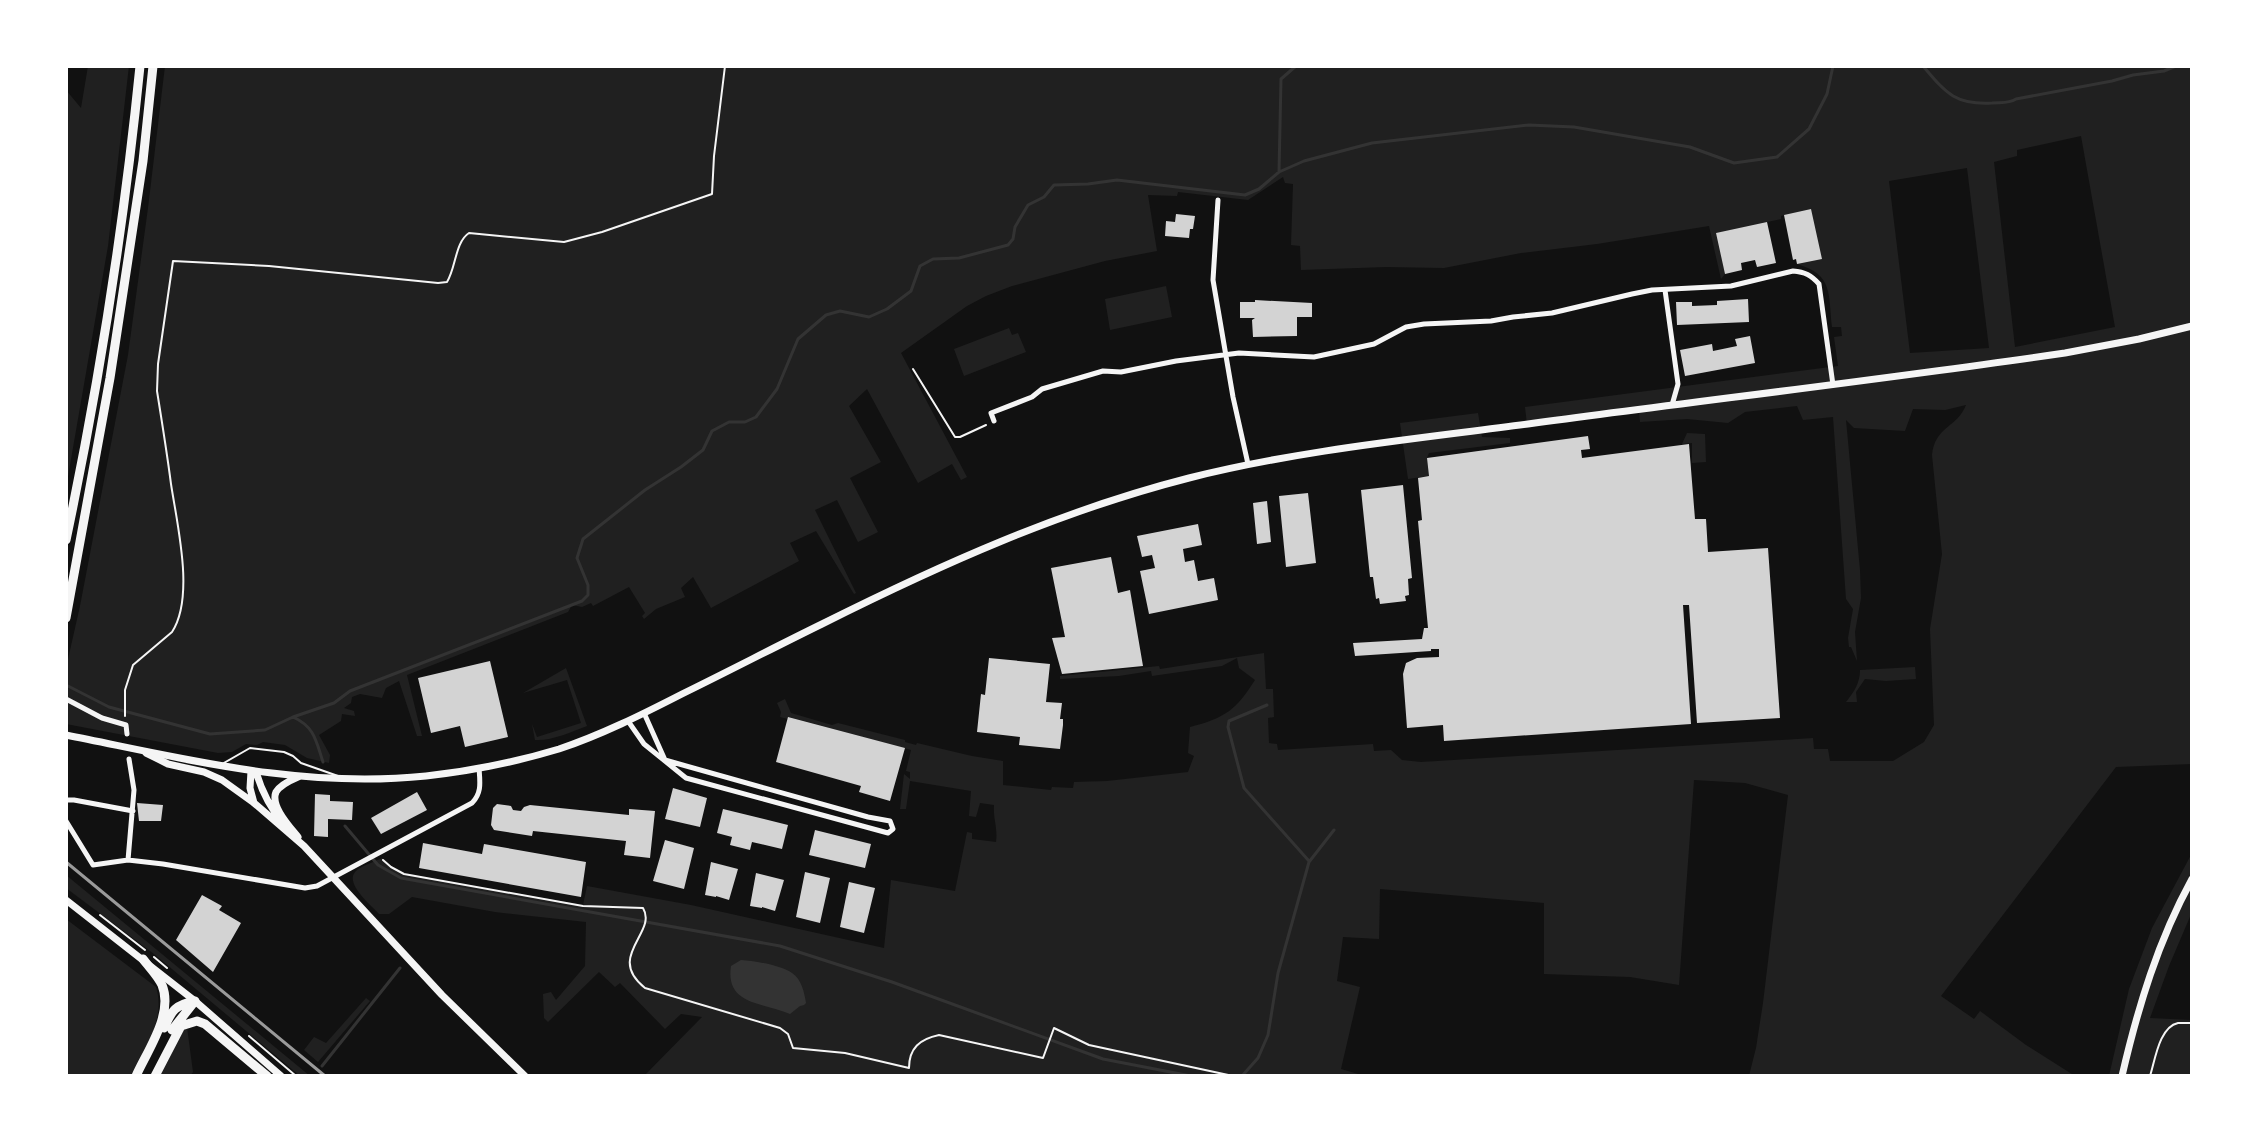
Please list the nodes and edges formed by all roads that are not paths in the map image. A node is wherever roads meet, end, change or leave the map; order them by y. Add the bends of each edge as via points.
1 (140, 66) edge
2 (153, 66) edge
3 (1218, 200) dead end
4 (1665, 290) junction
5 (2192, 326) edge
6 (1226, 354) junction
7 (1833, 385) junction
8 (1672, 405) junction
9 (994, 421) road end
10 (1248, 464) junction
11 (66, 540) edge
12 (66, 618) edge
13 (66, 699) edge
14 (644, 713) junction
15 (628, 721) junction
16 (127, 734) dead end
17 (66, 735) edge
18 (139, 749) junction
19 (129, 759) dead end
20 (665, 760) junction
21 (219, 765) junction
22 (479, 768) junction
23 (254, 772) junction
24 (298, 777) junction
25 (350, 780) junction
26 (66, 800) edge
27 (254, 803) junction
28 (133, 811) junction
29 (66, 821) edge
30 (304, 846) junction
31 (128, 860) junction
32 (331, 876) junction
33 (2192, 879) edge
34 (66, 900) edge
35 (143, 959) junction
36 (195, 1001) junction
37 (138, 1076) edge
38 (152, 1076) edge
39 (267, 1076) edge
40 (281, 1076) edge
41 (525, 1076) edge
42 (2122, 1076) edge

1 - 11 highway via 122,220
2 - 12 highway via 110,378
3 - 6 street via 1213,280
4 - 6 street via 1552,313 1406,327 1374,344 1323,356
4 - 7 street via 1731,286 1793,271 1812,277 1821,294
4 - 8 street via 1678,384
5 - 7 main road via 2065,353
6 - 9 street via 1078,377 991,413
6 - 10 street
7 - 8 main road
8 - 10 main road
10 - 14 main road via 1113,500 1013,535 929,571
13 - 16 street via 126,725
14 - 15 main road
14 - 20 street
15 - 20 street via 644,744
15 - 22 main road via 563,748
17 - 18 main road
18 - 21 main road
18 - 27 main road via 222,780
19 - 28 street
20 - 20 street via 686,778 888,833 893,829 890,821
21 - 23 main road
21 - 25 lane via 250,748 284,752
22 - 25 main road
22 - 32 street via 480,787 472,803
23 - 24 main road
23 - 27 main road
23 - 30 main road via 274,813
24 - 25 main road
24 - 30 main road via 276,791 275,801
26 - 28 street
27 - 30 main road
28 - 31 street
29 - 31 street via 93,865
30 - 32 main road
31 - 32 street via 305,888
32 - 41 main road
33 - 42 main road via 2154,962
34 - 35 main road
35 - 36 main road
35 - 37 highway via 162,985 165,1000
36 - 37 highway via 172,1010
36 - 38 highway via 171,1032
36 - 40 main road
38 - 39 highway via 181,1026 197,1021

